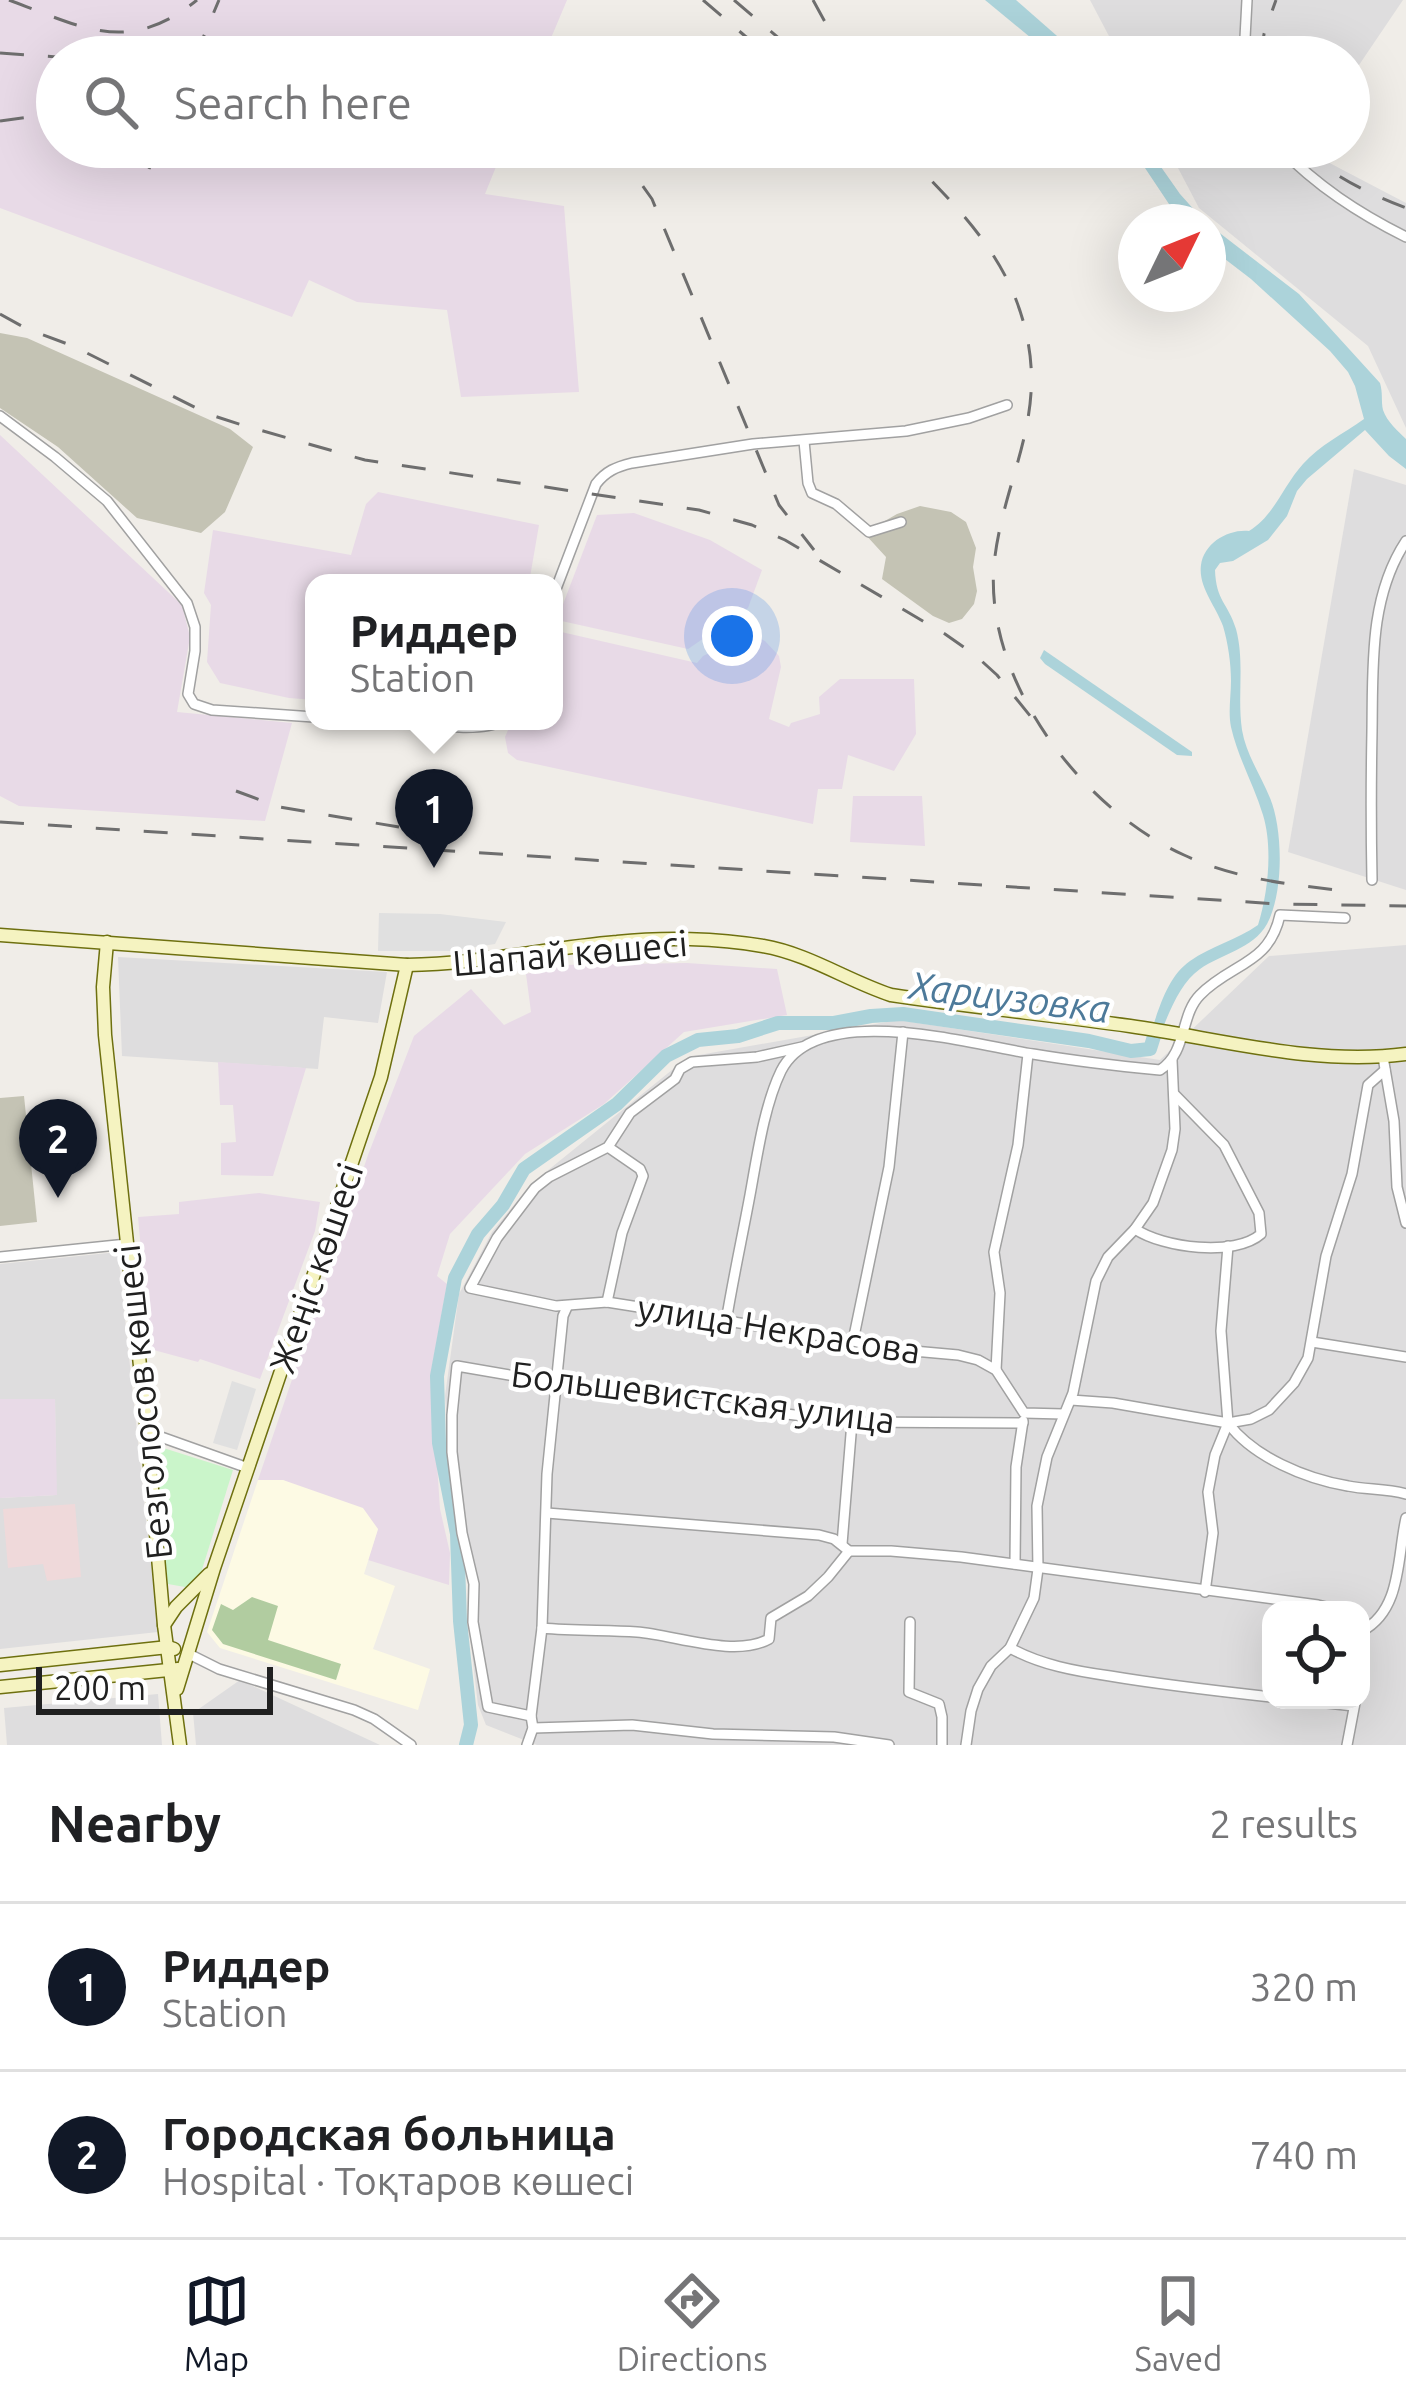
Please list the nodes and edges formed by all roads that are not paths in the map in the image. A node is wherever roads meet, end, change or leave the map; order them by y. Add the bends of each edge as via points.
1 (1247, 0) edge
2 (1245, 36) edge
3 (1301, 168) edge
4 (1406, 237) edge
5 (1006, 405) dead end
6 (0, 416) edge
7 (804, 441) junction
8 (901, 522) dead end
9 (1406, 541) edge
10 (562, 574) edge
11 (305, 716) edge
12 (1372, 880) dead end
13 (1345, 918) dead end
14 (0, 935) edge
15 (107, 942) junction
16 (407, 965) junction
17 (904, 1032) junction
18 (1177, 1034) junction
19 (802, 1047) junction
20 (1028, 1054) junction
21 (1406, 1054) edge
22 (1172, 1060) junction
23 (1384, 1064) junction
24 (1175, 1095) junction
25 (608, 1147) junction
26 (1405, 1217) edge
27 (1135, 1229) junction
28 (127, 1244) junction
29 (1228, 1246) junction
30 (0, 1257) edge
31 (608, 1302) junction
32 (567, 1307) junction
33 (726, 1322) junction
34 (853, 1341) junction
35 (1312, 1342) junction
36 (1406, 1358) edge
37 (995, 1370) junction
38 (557, 1382) junction
39 (1071, 1400) junction
40 (1064, 1414) junction
41 (1023, 1418) junction
42 (851, 1422) junction
43 (1228, 1423) junction
44 (147, 1432) junction
45 (248, 1468) junction
46 (1406, 1495) edge
47 (547, 1513) junction
48 (1406, 1518) edge
49 (846, 1548) junction
50 (1015, 1564) junction
51 (214, 1568) junction
52 (1038, 1569) junction
53 (1205, 1592) junction
54 (1290, 1601) edge
55 (910, 1622) dead end
56 (164, 1625) junction
57 (1370, 1626) edge
58 (542, 1628) junction
59 (168, 1647) junction
60 (1010, 1648) junction
61 (187, 1653) junction
62 (0, 1665) edge
63 (177, 1669) junction
64 (219, 1669) junction
65 (0, 1687) edge
66 (1262, 1696) edge
67 (1354, 1709) edge
68 (531, 1716) junction
69 (533, 1729) junction
70 (180, 1745) edge
71 (411, 1745) edge
72 (527, 1745) edge
73 (889, 1745) edge
74 (942, 1745) edge
75 (966, 1745) edge
76 (1347, 1745) edge

1 - 2 street
3 - 4 street via 1359,214
5 - 7 street via 906,431
6 - 11 street via 106,500 187,603 195,627 188,694 194,704
7 - 8 street via 812,493 869,532
7 - 10 street via 604,473
9 - 12 street via 1378,606
13 - 18 street via 1280,915 1258,956 1196,998
14 - 15 street, Шапай көшесі
15 - 16 street, Шапай көшесі
15 - 28 street, Безголосов көшесі via 105,1035
16 - 18 street, Шапай көшесі via 618,941 761,946 891,995
16 - 45 street, Жеңіс көшесі via 381,1077
17 - 19 street via 867,1031
17 - 20 street
17 - 34 street via 889,1167
18 - 22 street
18 - 23 street, Шапай көшесі
19 - 25 street via 680,1069 630,1113
19 - 33 street via 781,1071 758,1144
20 - 22 street via 1160,1070
20 - 37 street via 994,1252
21 - 23 street, Шапай көшесі
22 - 24 street
23 - 26 street
23 - 35 street via 1368,1085
24 - 27 street via 1172,1150
24 - 29 street via 1224,1145 1259,1213 1262,1234
25 - 31 street via 643,1176
25 - 32 street, улица Некрасова via 536,1188 470,1288
27 - 29 street via 1165,1244
27 - 39 street via 1096,1281
28 - 30 street
28 - 44 street, Безголосов көшесі
29 - 43 street via 1221,1331
31 - 32 street, улица Некрасова
31 - 33 street, улица Некрасова
32 - 38 street
33 - 34 street, улица Некрасова
34 - 37 street, улица Некрасова via 958,1355
35 - 36 street
35 - 43 street via 1301,1372 1269,1410
37 - 41 street
38 - 42 street, Большевистская улица
38 - 47 street
38 - 68 street, Большевистская улица via 457,1366 452,1415 483,1690 488,1707
39 - 40 street
39 - 43 street
40 - 41 street
40 - 52 street via 1037,1505
41 - 42 street, Большевистская улица
41 - 50 street
42 - 49 street
43 - 46 street via 1250,1448 1291,1468
43 - 53 street via 1208,1492 1213,1533
44 - 45 street
44 - 56 street, Безголосов көшесі
45 - 51 street, Жеңіс көшесі
47 - 49 street via 819,1535
47 - 58 street
48 - 57 street via 1389,1604
49 - 50 street
49 - 58 street via 808,1596 771,1618 763,1644
50 - 52 street
51 - 56 street, Жеңіс көшесі
51 - 61 street, Жеңіс көшесі
52 - 53 street
52 - 60 street
53 - 54 street
55 - 74 street via 909,1692 939,1704
56 - 59 street, Безголосов көшесі
58 - 68 street
59 - 61 street
59 - 62 street
59 - 63 street, Безголосов көшесі
60 - 66 street via 1082,1672
60 - 75 street via 978,1689
61 - 63 street, Жеңіс көшесі
61 - 64 street
63 - 64 street
63 - 65 street
63 - 70 street, Безголосов көшесі
64 - 71 street via 354,1710
67 - 76 street
68 - 69 street
69 - 72 street
69 - 73 street via 632,1725

